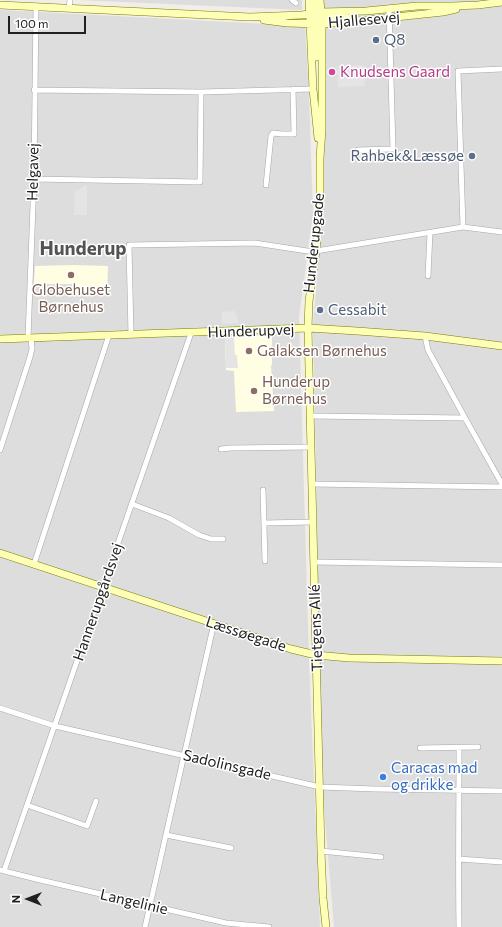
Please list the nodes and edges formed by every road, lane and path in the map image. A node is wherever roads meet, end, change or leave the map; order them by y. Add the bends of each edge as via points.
1 (309, 0) edge
2 (314, 0) edge
3 (320, 0) edge
4 (502, 2) edge
5 (69, 4) edge
6 (0, 5) edge
7 (478, 5) junction
8 (36, 6) junction
9 (386, 9) junction
10 (250, 17) junction
11 (389, 18) junction
12 (315, 19) junction
13 (502, 69) edge
14 (293, 89) junction
15 (313, 89) junction
16 (34, 90) junction
17 (201, 92) junction
18 (358, 150) dead end
19 (320, 158) junction
20 (34, 179) junction
21 (266, 185) dead end
22 (463, 228) junction
23 (502, 232) edge
24 (430, 233) junction
25 (316, 251) junction
26 (428, 276) dead end
27 (308, 328) junction
28 (191, 333) junction
29 (131, 335) junction
30 (108, 336) junction
31 (425, 336) junction
32 (30, 338) junction
33 (0, 339) edge
34 (502, 346) edge
35 (310, 416) junction
36 (464, 418) junction
37 (311, 447) junction
38 (221, 449) dead end
39 (0, 450) edge
40 (312, 484) junction
41 (502, 485) edge
42 (263, 490) dead end
43 (132, 504) junction
44 (313, 522) junction
45 (264, 523) junction
46 (223, 539) dead end
47 (0, 553) edge
48 (265, 561) dead end
49 (314, 562) junction
50 (34, 564) junction
51 (502, 565) edge
52 (103, 587) junction
53 (214, 623) junction
54 (316, 655) junction
55 (502, 661) edge
56 (0, 708) edge
57 (55, 726) junction
58 (478, 747) dead end
59 (420, 748) dead end
60 (459, 748) junction
61 (184, 755) junction
62 (320, 787) junction
63 (459, 791) junction
64 (502, 792) edge
65 (96, 801) dead end
66 (26, 805) junction
67 (166, 835) junction
68 (231, 848) dead end
69 (321, 851) junction
70 (381, 857) dead end
71 (458, 859) junction
72 (502, 862) edge
73 (2, 871) edge
74 (150, 906) junction
75 (226, 925) edge
76 (145, 927) edge
77 (269, 927) edge
78 (326, 927) edge
79 (459, 927) edge

1 - 12 main road
2 - 12 main road
3 - 12 main road
4 - 7 main road, Hjallesevej
5 - 8 main road, Hjallesevej
5 - 10 main road, Hjallesevej
6 - 8 main road, Hjallesevej
7 - 9 main road, Hjallesevej
7 - 11 main road, Hjallesevej
8 - 16 street, Helgavej
9 - 11 street
9 - 12 main road, Hjallesevej
10 - 12 main road, Hjallesevej via 302,15
10 - 12 main road, Hjallesevej via 287,23
11 - 12 main road, Hjallesevej via 358,21
11 - 18 street via 393,149
12 - 15 main road, Hunderupgade
12 - 19 main road, Hunderupgade via 317,87 322,94
13 - 22 street via 458,71
14 - 15 street
14 - 17 street
14 - 21 street via 294,134 273,133 271,136
15 - 19 main road, Hunderupgade
16 - 17 street
16 - 20 street, Helgavej
17 - 20 street via 200,182
19 - 25 main road, Hunderupgade
20 - 32 street, Helgavej
22 - 23 street
22 - 24 street
24 - 25 street
24 - 26 street
25 - 27 main road, Hunderupgade
25 - 29 street via 255,243 129,245
27 - 28 main road, Hunderupvej
27 - 31 main road, Hunderupvej
27 - 35 main road, Tietgens Allé
28 - 29 main road, Hunderupvej
28 - 43 street, Hannerupgårdsvej
29 - 30 main road, Hunderupvej
30 - 32 main road, Hunderupvej
30 - 50 street
31 - 34 main road, Hunderupvej
31 - 36 street via 428,350
32 - 33 main road, Hunderupvej
32 - 39 street, Helgavej via 30,358
35 - 36 street
35 - 37 main road, Tietgens Allé
36 - 41 street
37 - 38 street
37 - 40 main road, Tietgens Allé
40 - 41 street
40 - 44 main road, Tietgens Allé
42 - 45 street
43 - 46 street via 169,518 199,535
43 - 52 street, Hannerupgårdsvej
44 - 45 street
44 - 49 main road, Tietgens Allé
45 - 48 street
47 - 50 main road, Læssøegade
49 - 51 street
49 - 54 main road, Tietgens Allé
50 - 52 main road, Læssøegade
52 - 53 main road, Læssøegade
52 - 57 street, Hannerupgårdsvej
53 - 54 main road, Læssøegade
53 - 61 street
54 - 55 main road, Læssøegade
54 - 62 main road, Tietgens Allé
56 - 57 street, Sadolinsgade
57 - 61 street, Sadolinsgade
57 - 66 street, Hannerupgårdsvej
58 - 60 street
59 - 60 street
60 - 63 street
61 - 62 street, Sadolinsgade
61 - 67 street
62 - 63 street, Sadolinsgade
62 - 69 main road, Tietgens Allé
63 - 64 street, Sadolinsgade
63 - 71 street
65 - 66 street via 87,826
66 - 73 street, Hannerupgårdsvej
67 - 68 street
67 - 74 street
69 - 70 street
69 - 78 main road, Tietgens Allé
71 - 72 street
71 - 79 street
73 - 74 street, Langelinie
74 - 75 street, Langelinie
74 - 76 street
75 - 77 street, Langelinie

